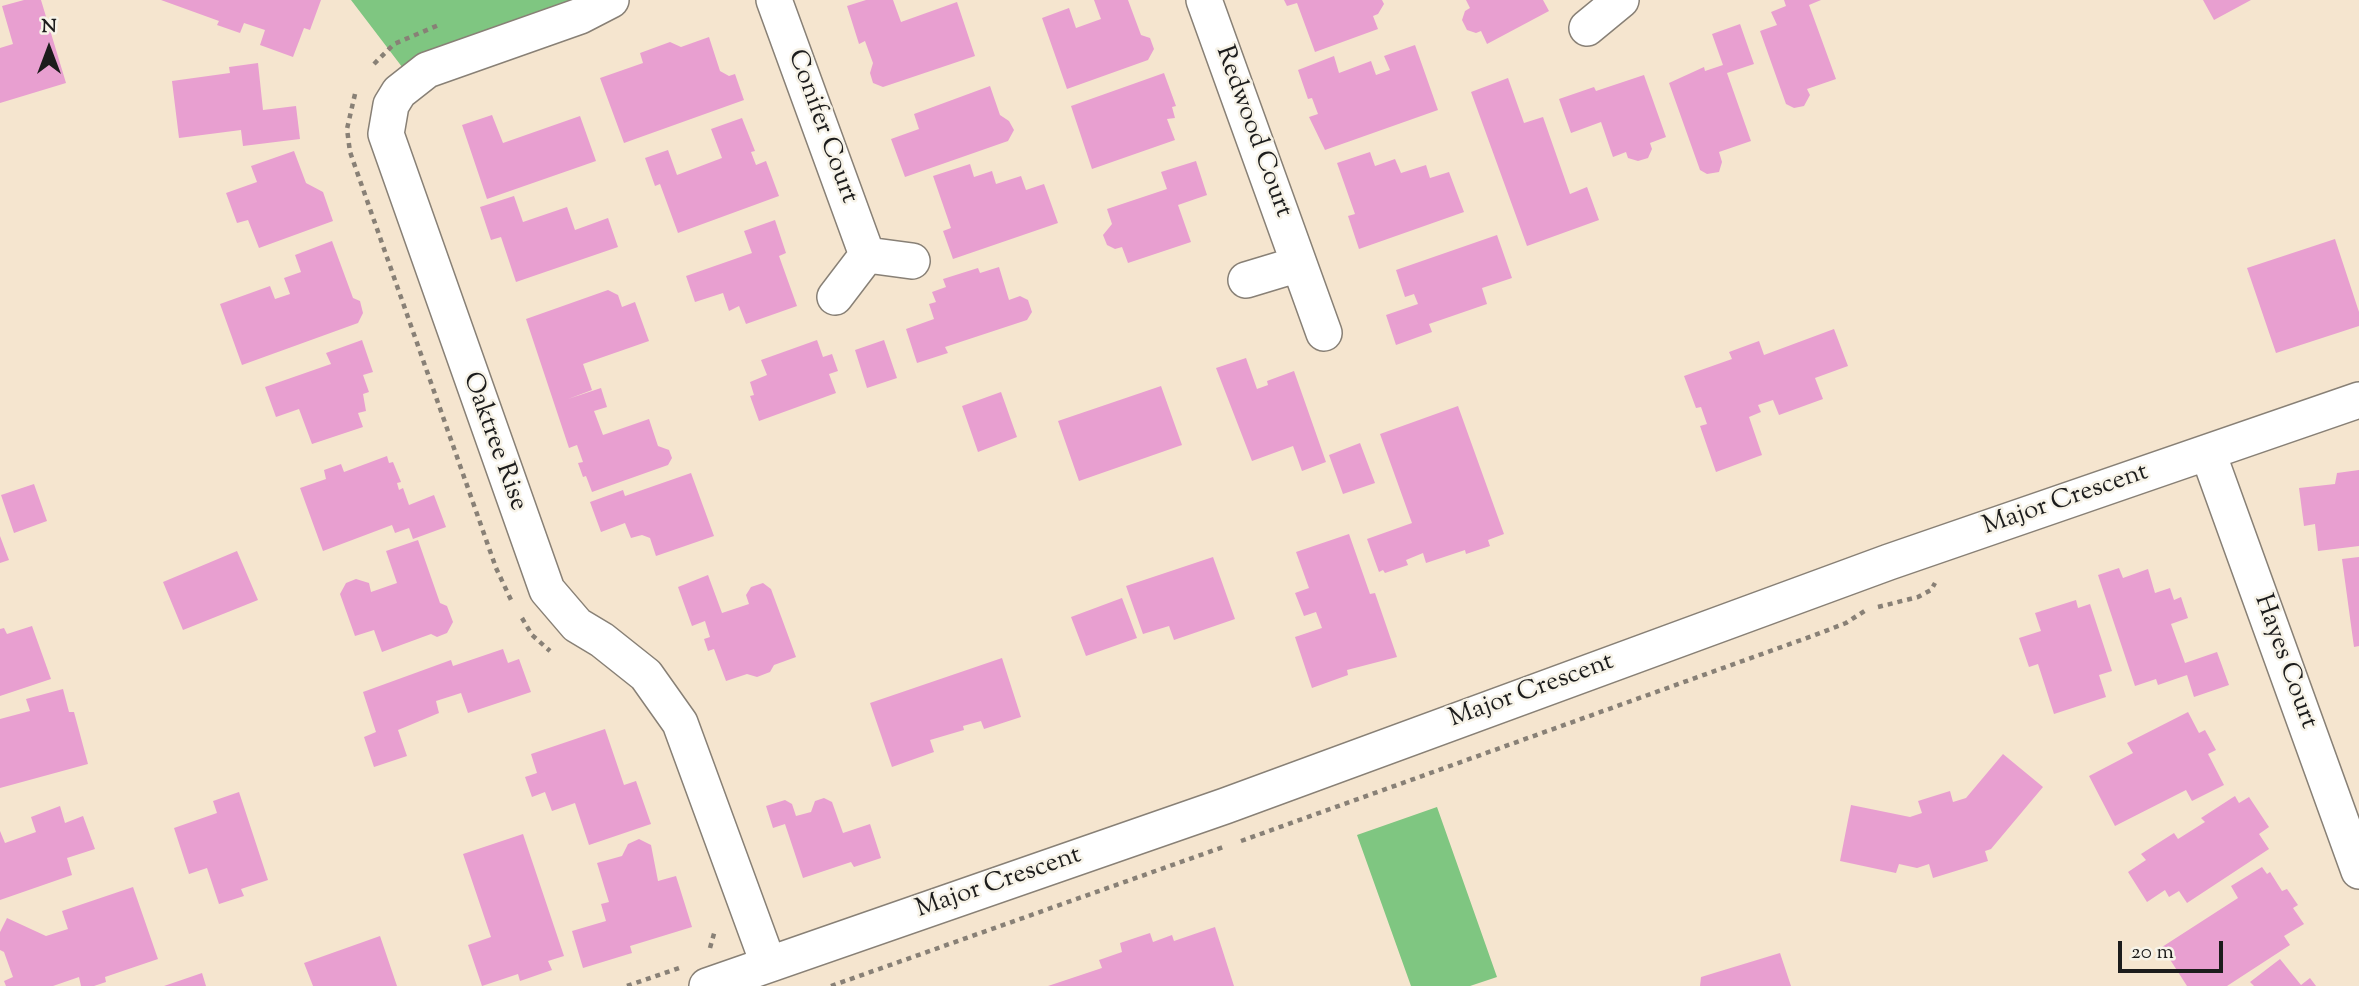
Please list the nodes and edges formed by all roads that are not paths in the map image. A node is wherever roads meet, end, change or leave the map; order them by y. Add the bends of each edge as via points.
1 (611, 0) edge
2 (774, 0) edge
3 (1205, 0) edge
4 (1621, 0) edge
5 (1587, 29) dead end
6 (867, 255) junction
7 (912, 261) dead end
8 (1299, 264) junction
9 (1246, 280) dead end
10 (835, 297) dead end
11 (1324, 333) dead end
12 (2359, 400) edge
13 (2208, 453) junction
14 (2359, 871) edge
15 (768, 963) junction
16 (707, 986) edge

1 - 15 street, Oaktree Rise via 580,16 427,70 391,105 386,134 547,590 577,625 646,676 680,723
2 - 6 street, Conifer Court
3 - 8 street, Redwood Court
4 - 5 street
6 - 7 street
6 - 10 street
8 - 9 street
8 - 11 street, Redwood Court
12 - 13 street, Major Crescent
13 - 14 street, Hayes Court
13 - 15 street, Major Crescent via 1852,575 1225,806
15 - 16 street, Major Crescent

